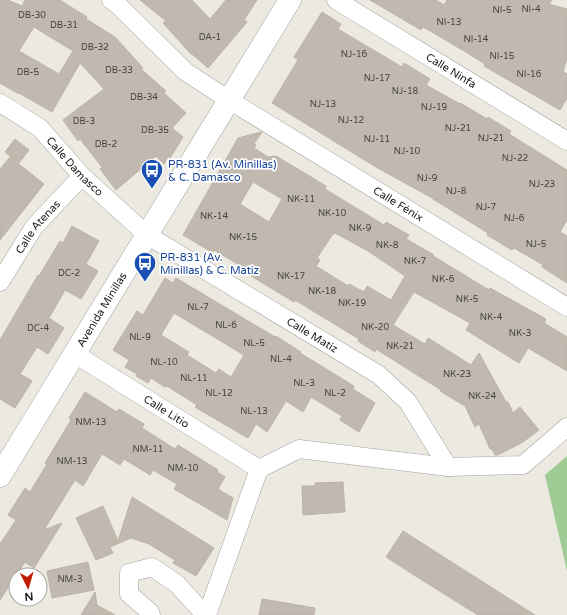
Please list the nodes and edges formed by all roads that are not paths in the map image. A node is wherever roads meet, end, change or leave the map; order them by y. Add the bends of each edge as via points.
1 (111, 0) edge
2 (290, 0) edge
3 (336, 0) edge
4 (229, 100) junction
5 (0, 102) edge
6 (567, 141) edge
7 (82, 176) junction
8 (147, 235) junction
9 (0, 282) edge
10 (567, 307) edge
11 (74, 354) junction
12 (567, 427) edge
13 (448, 467) junction
14 (259, 469) junction
15 (0, 476) edge
16 (151, 615) edge
17 (206, 615) edge

1 - 4 street via 186,72
2 - 4 street, Avenida Minillas
3 - 6 street, Calle Ninfa
4 - 8 street, Avenida Minillas
4 - 10 street, Calle Fénix
5 - 7 street, Calle Damasco via 40,128
7 - 8 street, Calle Damasco
7 - 9 street, Calle Atenas via 34,227
8 - 11 street, Avenida Minillas
8 - 13 street, Calle Matiz via 379,374 408,402
11 - 14 street, Calle Litio
11 - 15 street, Avenida Minillas
12 - 13 street via 523,465
13 - 14 street via 299,449
14 - 17 street
16 - 17 street via 129,594 129,573 152,567 177,584

